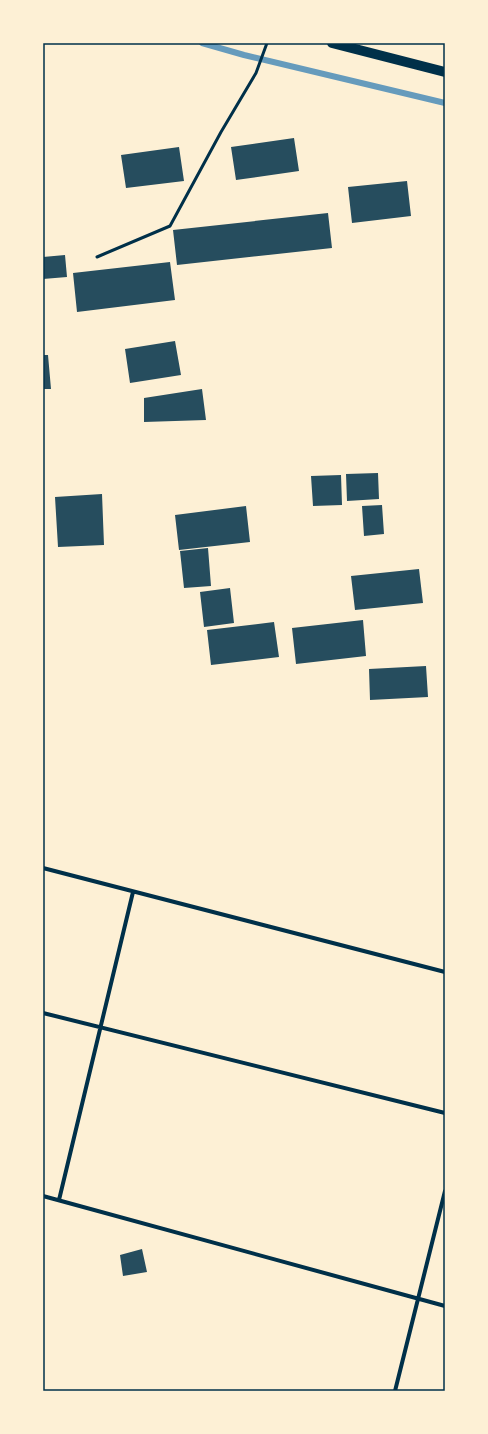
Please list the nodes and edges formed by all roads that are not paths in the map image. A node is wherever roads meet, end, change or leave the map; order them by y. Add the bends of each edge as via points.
1 (267, 43) edge
2 (332, 43) edge
3 (445, 72) edge
4 (97, 258) dead end
5 (43, 868) edge
6 (133, 892) junction
7 (445, 972) edge
8 (43, 1013) edge
9 (100, 1027) junction
10 (445, 1113) edge
11 (445, 1191) edge
12 (43, 1196) edge
13 (59, 1200) junction
14 (418, 1299) junction
15 (445, 1306) edge
16 (396, 1391) edge

1 - 4 lane via 258,69 170,226
2 - 3 main road
5 - 6 street
6 - 7 street
6 - 9 street
8 - 9 street
9 - 10 street
9 - 13 street
11 - 14 street
12 - 13 street
13 - 14 street
14 - 15 street
14 - 16 street

